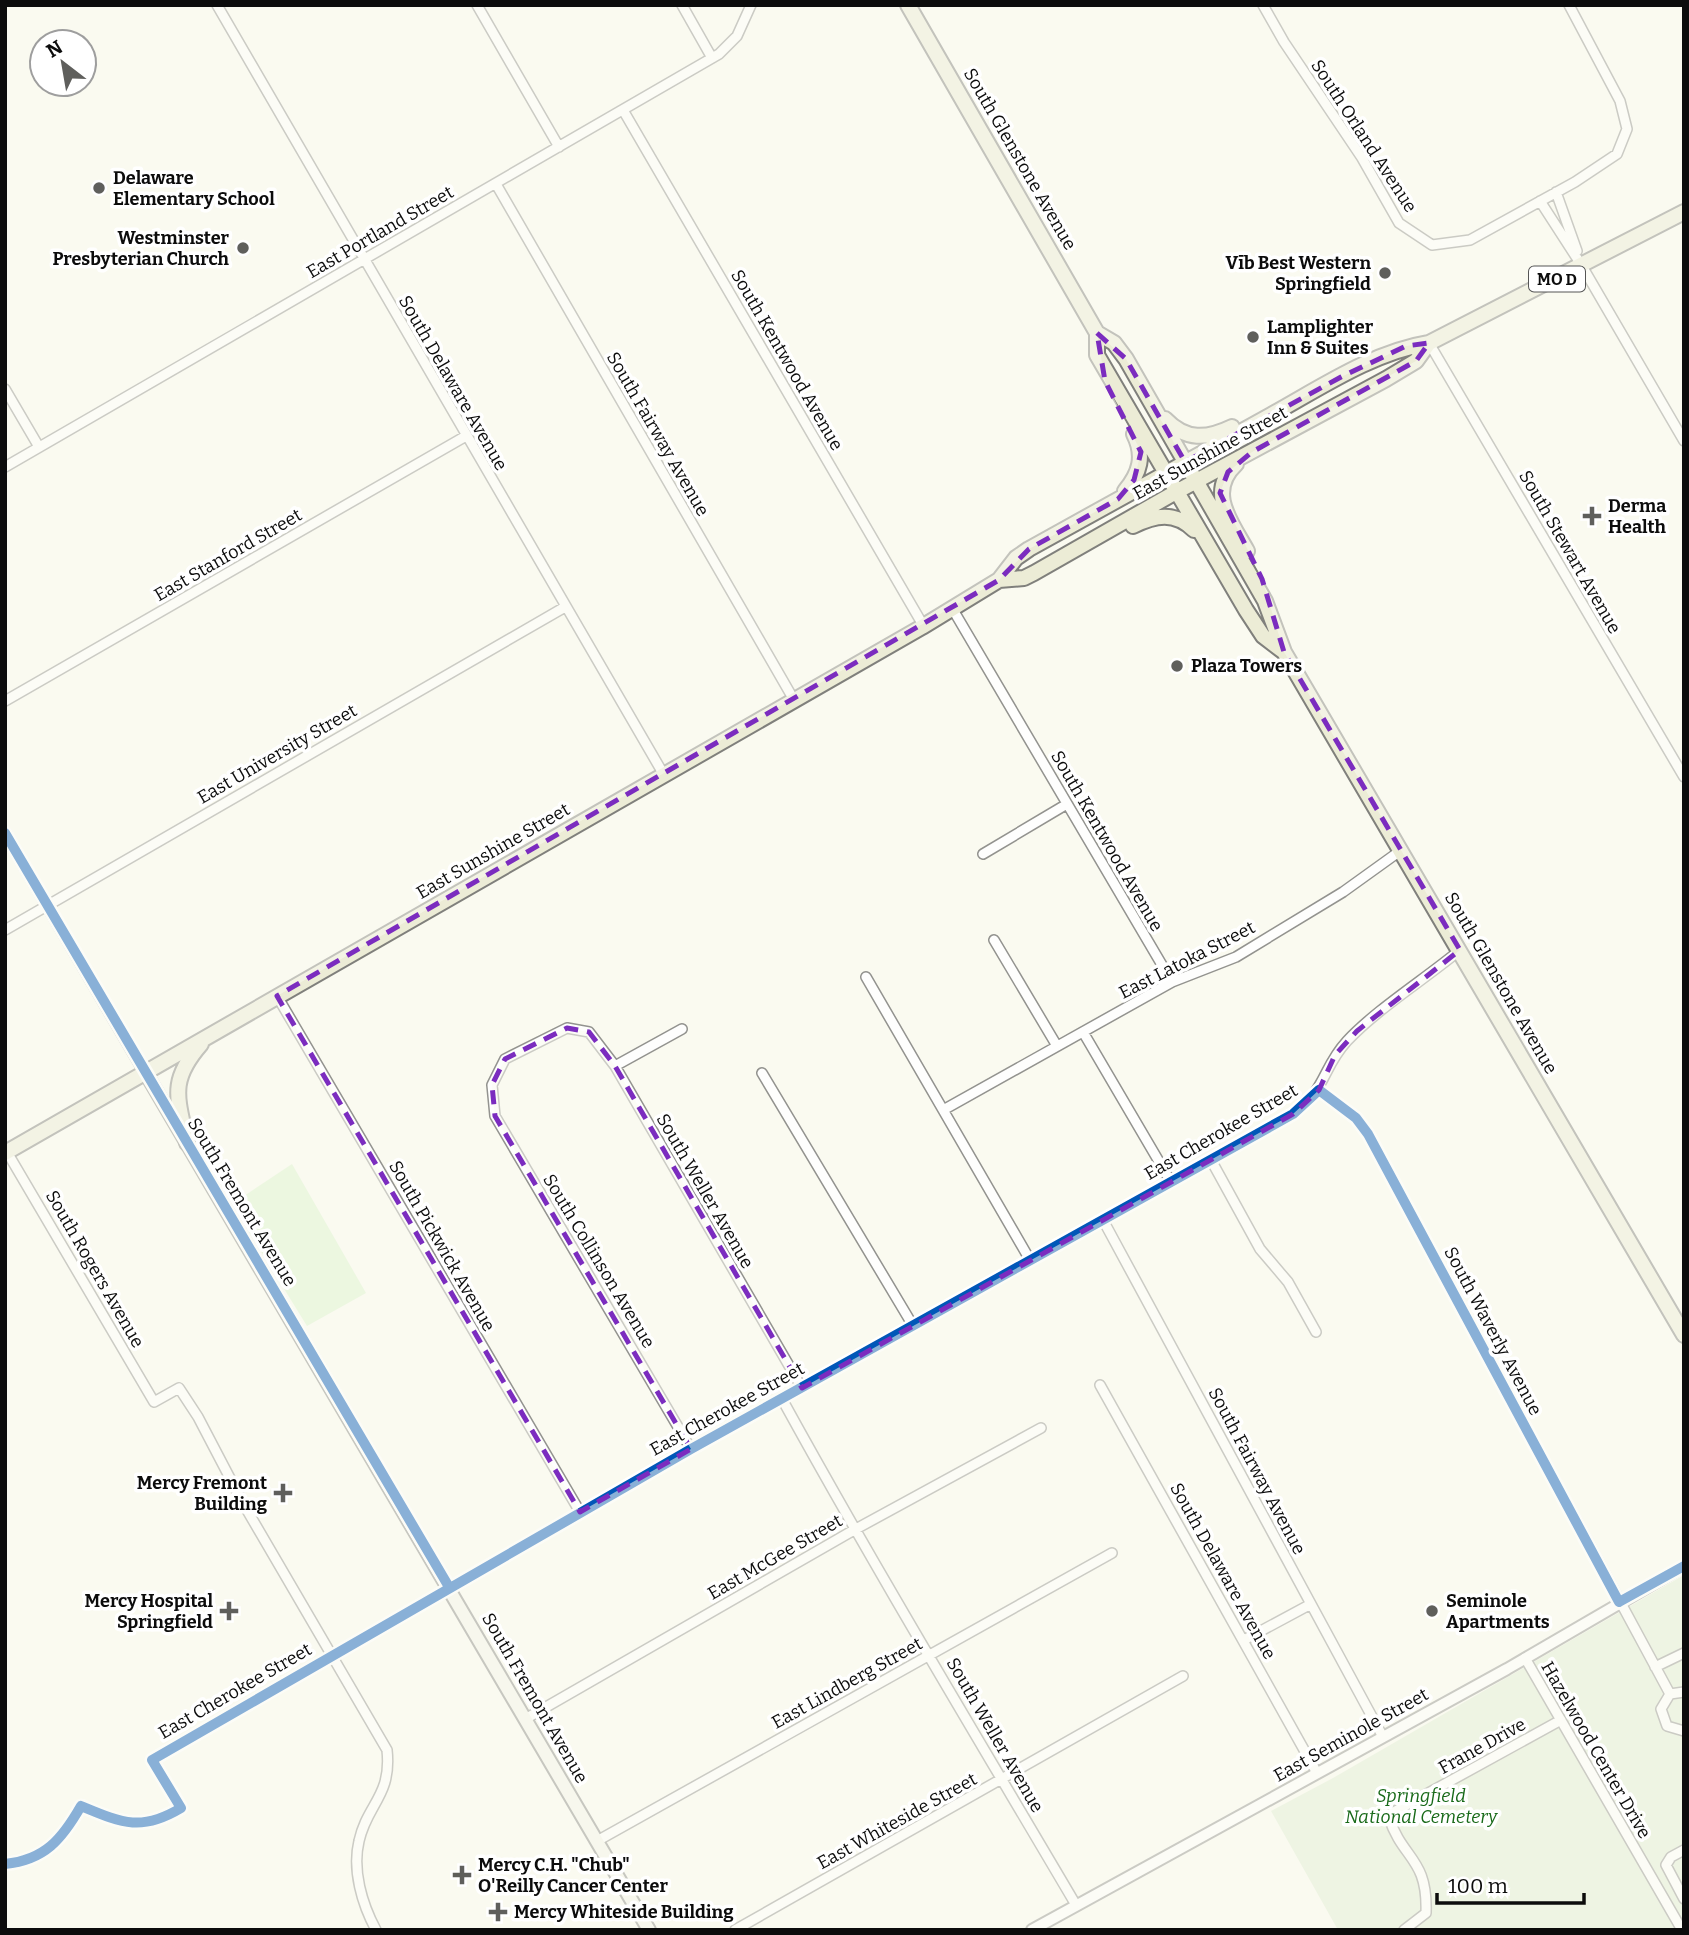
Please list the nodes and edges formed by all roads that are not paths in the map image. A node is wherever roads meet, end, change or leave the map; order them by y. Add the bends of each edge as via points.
1 (217, 5) edge
2 (477, 5) edge
3 (682, 5) edge
4 (751, 5) edge
5 (908, 5) edge
6 (1264, 5) edge
7 (1569, 5) edge
8 (712, 58) junction
9 (624, 110) junction
10 (559, 147) junction
11 (496, 184) junction
12 (1556, 192) junction
13 (1540, 201) junction
14 (1684, 212) edge
15 (364, 260) junction
16 (1582, 266) junction
17 (1097, 333) junction
18 (1429, 343) junction
19 (1104, 367) junction
20 (1341, 377) junction
21 (5, 389) edge
22 (1153, 406) junction
23 (466, 436) junction
24 (1684, 441) edge
25 (39, 447) junction
26 (1252, 452) junction
27 (1185, 462) junction
28 (5, 467) edge
29 (1165, 473) junction
30 (1196, 481) junction
31 (1175, 492) junction
32 (1118, 499) junction
33 (1204, 541) junction
34 (1034, 573) junction
35 (999, 580) junction
36 (1265, 601) junction
37 (565, 607) junction
38 (952, 608) junction
39 (923, 625) junction
40 (1284, 652) junction
41 (794, 700) junction
42 (5, 701) edge
43 (664, 775) junction
44 (1684, 778) edge
45 (1067, 804) junction
46 (5, 833) edge
47 (1400, 851) junction
48 (983, 854) dead end
49 (47, 905) junction
50 (5, 930) edge
51 (994, 940) dead end
52 (1460, 950) junction
53 (866, 977) dead end
54 (1172, 982) junction
55 (277, 996) junction
56 (682, 1029) dead end
57 (1083, 1032) junction
58 (207, 1037) junction
59 (1057, 1046) junction
60 (615, 1066) junction
61 (145, 1072) junction
62 (762, 1073) dead end
63 (492, 1085) joint
64 (1319, 1090) junction
65 (945, 1109) junction
66 (187, 1143) junction
67 (6, 1153) edge
68 (1211, 1160) junction
69 (1171, 1182) junction
70 (1103, 1220) junction
71 (1030, 1260) junction
72 (912, 1324) junction
73 (1315, 1332) dead end
74 (1684, 1335) edge
75 (1100, 1385) dead end
76 (802, 1388) junction
77 (782, 1399) junction
78 (1041, 1428) dead end
79 (691, 1449) junction
80 (580, 1512) junction
81 (854, 1530) junction
82 (1112, 1553) dead end
83 (1684, 1566) edge
84 (449, 1587) junction
85 (1619, 1602) junction
86 (1311, 1604) junction
87 (1244, 1640) junction
88 (1684, 1653) edge
89 (930, 1654) junction
90 (331, 1655) junction
91 (1525, 1658) junction
92 (1655, 1667) junction
93 (1183, 1676) dead end
94 (1684, 1692) edge
95 (1670, 1694) junction
96 (527, 1718) junction
97 (1561, 1720) junction
98 (1684, 1731) edge
99 (1383, 1737) junction
100 (1317, 1773) junction
101 (1002, 1779) junction
102 (597, 1841) junction
103 (1684, 1850) edge
104 (5, 1864) edge
105 (1684, 1899) edge
106 (1076, 1905) junction
107 (376, 1930) edge
108 (649, 1930) edge
109 (735, 1930) edge
110 (1032, 1930) edge
111 (1404, 1930) edge
112 (1682, 1930) edge

1 - 15 street, South Delaware Avenue
2 - 10 street
3 - 8 street
4 - 8 street, East Portland Street via 737,36
5 - 17 main road, South Glenstone Avenue
6 - 13 street, South Orland Avenue via 1399,223 1432,245 1470,240
7 - 12 street, South Orland Avenue via 1620,101 1626,128 1617,154
8 - 9 street, East Portland Street
9 - 10 street, East Portland Street
9 - 39 street, South Kentwood Avenue
10 - 11 street, East Portland Street
11 - 15 street, East Portland Street
11 - 41 street, South Fairway Avenue
12 - 13 street, South Orland Avenue
12 - 16 street
13 - 16 street
14 - 16 main road, East Sunshine Street / MO D
15 - 23 street, South Delaware Avenue
15 - 25 street, East Portland Street
16 - 18 main road, East Sunshine Street / MO D
16 - 24 street
17 - 19 main road, South Glenstone Avenue via 1097,355
17 - 22 main road, South Glenstone Avenue via 1114,343
18 - 20 main road, East Sunshine Street / MO D via 1406,346
18 - 26 main road, East Sunshine Street / MO D via 1416,361
18 - 44 street, South Stewart Avenue
19 - 29 main road, South Glenstone Avenue
19 - 32 main road via 1105,381 1141,452 1137,474
20 - 22 main road via 1204,437 1176,430
20 - 27 main road, East Sunshine Street / MO D
21 - 25 street
22 - 27 main road, South Glenstone Avenue
23 - 37 street, South Delaware Avenue
23 - 42 street, East Stanford Street
25 - 28 street, East Portland Street
26 - 30 main road, East Sunshine Street / MO D
26 - 36 main road via 1228,472 1220,493 1262,579
27 - 29 main road, East Sunshine Street
27 - 30 main road, South Glenstone Avenue
29 - 31 main road, South Glenstone Avenue
29 - 32 main road, East Sunshine Street
30 - 31 main road, East Sunshine Street
30 - 36 main road, South Glenstone Avenue
31 - 33 main road, South Glenstone Avenue
31 - 34 main road, East Sunshine Street
32 - 35 main road, East Sunshine Street via 1029,549
33 - 34 main road via 1183,520 1153,517 1060,566
33 - 40 main road, South Glenstone Avenue via 1263,636
34 - 35 main road, East Sunshine Street
35 - 38 main road, East Sunshine Street
36 - 40 main road, South Glenstone Avenue
37 - 43 street, South Delaware Avenue
37 - 49 street, East University Street
38 - 39 main road, East Sunshine Street
38 - 45 street, South Kentwood Avenue
39 - 41 main road, East Sunshine Street
40 - 47 main road, South Glenstone Avenue
41 - 43 main road, East Sunshine Street
43 - 55 main road, East Sunshine Street
45 - 48 street
45 - 54 street, South Kentwood Avenue
46 - 49 street, South Fremont Avenue
47 - 52 main road, South Glenstone Avenue
47 - 54 street, East Latoka Street via 1236,957
49 - 50 street, East University Street
49 - 61 street, South Fremont Avenue
51 - 59 street
52 - 64 street, East Cherokee Street via 1357,1031 1335,1055
52 - 74 main road, South Glenstone Avenue
53 - 65 street
54 - 57 street, East Latoka Street
55 - 58 main road, East Sunshine Street
55 - 80 street, South Pickwick Avenue
56 - 60 street
57 - 59 street, East Latoka Street
57 - 69 street
58 - 61 main road, East Sunshine Street
58 - 66 main road via 183,1066 178,1081
59 - 65 street, East Latoka Street
60 - 63 street, South Weller Avenue via 589,1032 567,1028 505,1059
60 - 76 street, South Weller Avenue
61 - 66 main road, South Fremont Avenue
61 - 67 main road, East Sunshine Street
62 - 72 street
63 - 79 street, South Collinson Avenue via 495,1116
64 - 68 street, East Cherokee Street via 1293,1114
64 - 85 street, South Waverly Avenue via 1356,1118 1368,1134
65 - 71 street
66 - 84 main road, South Fremont Avenue
67 - 90 street, South Rogers Avenue via 154,1402 178,1388 198,1416
68 - 69 street, East Cherokee Street
68 - 73 street via 1260,1249 1288,1282
69 - 70 street, East Cherokee Street
70 - 71 street, East Cherokee Street
70 - 86 street, South Fairway Avenue
71 - 72 street, East Cherokee Street
72 - 76 street, East Cherokee Street
75 - 87 street, South Delaware Avenue
76 - 77 street, East Cherokee Street
77 - 79 street, East Cherokee Street
77 - 81 street, South Weller Avenue
78 - 81 street, East McGee Street
79 - 80 street, East Cherokee Street
80 - 84 street, East Cherokee Street
81 - 89 street, South Weller Avenue
81 - 96 street, East McGee Street
82 - 89 street, East Lindberg Street
83 - 85 street, East Seminole Street
84 - 90 street, East Cherokee Street
84 - 96 main road, South Fremont Avenue
85 - 91 street, East Seminole Street
85 - 92 street, South Waverly Avenue
86 - 87 street
86 - 99 street, South Fairway Avenue
87 - 100 street, South Delaware Avenue
88 - 92 street
89 - 101 street, South Weller Avenue
89 - 102 street, East Lindberg Street
90 - 104 street, East Cherokee Street via 152,1760 181,1808 143,1825 81,1806 63,1837 43,1855
90 - 107 street via 387,1750 389,1773 359,1840 357,1875
91 - 97 street, Hazelwood Center Drive
91 - 99 street, East Seminole Street
92 - 95 street, South Waverly Avenue
93 - 101 street, East Whiteside Street
94 - 95 street
95 - 98 street via 1662,1703 1661,1715 1667,1726
96 - 102 main road, South Fremont Avenue
97 - 111 street, Frane Drive via 1392,1813 1393,1828 1418,1864 1427,1894 1426,1913
97 - 112 street, Hazelwood Center Drive
99 - 100 street, East Seminole Street
100 - 106 street, East Seminole Street
101 - 106 street, South Weller Avenue
101 - 109 street, East Whiteside Street
102 - 108 main road, South Fremont Avenue
103 - 105 street via 1666,1861
106 - 110 street, East Seminole Street

